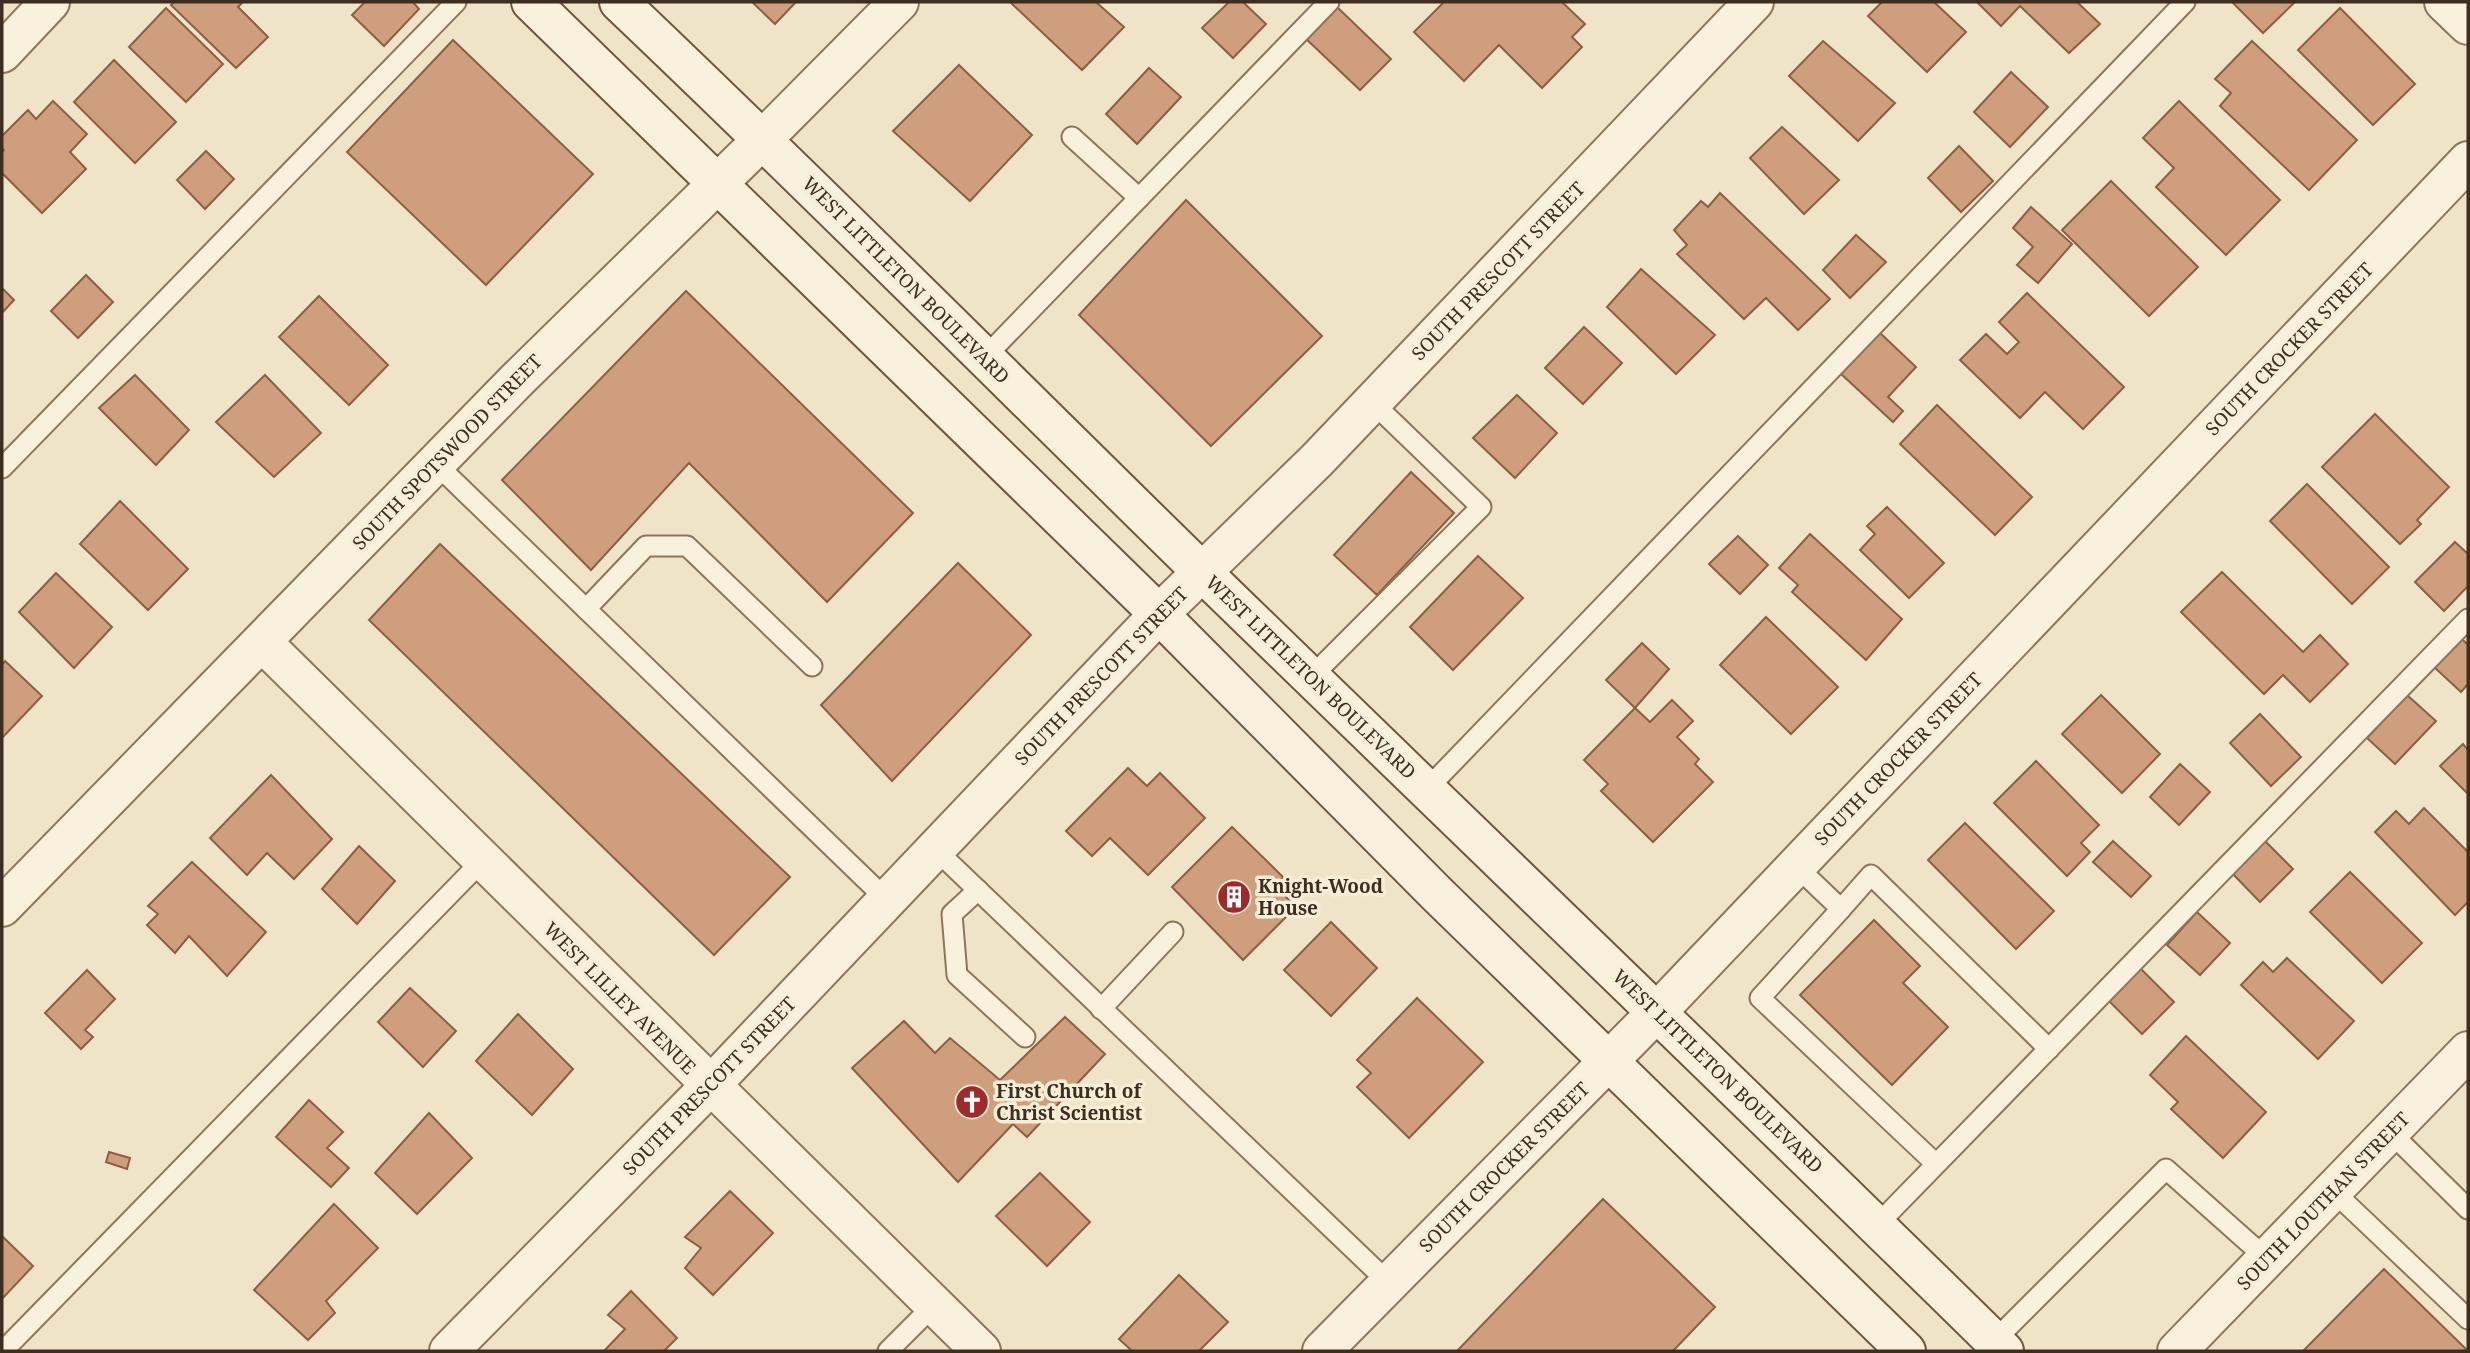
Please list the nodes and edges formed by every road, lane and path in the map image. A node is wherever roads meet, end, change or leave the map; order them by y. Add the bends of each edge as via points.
1 (456, 2) edge
2 (531, 2) edge
3 (619, 2) edge
4 (899, 2) edge
5 (1329, 2) edge
6 (1754, 2) edge
7 (2185, 2) edge
8 (2444, 2) edge
9 (47, 3) edge
10 (2468, 25) edge
11 (2, 53) edge
12 (1072, 137) dead end
13 (763, 139) junction
14 (2468, 161) edge
15 (716, 182) junction
16 (1139, 198) junction
17 (984, 358) junction
18 (1372, 402) junction
19 (435, 463) junction
20 (2, 468) edge
21 (1202, 572) junction
22 (586, 609) junction
23 (1159, 614) junction
24 (2468, 619) edge
25 (262, 642) junction
26 (812, 666) dead end
27 (1311, 677) junction
28 (1427, 789) junction
29 (936, 849) junction
30 (482, 861) junction
31 (1796, 866) junction
32 (978, 890) junction
33 (887, 901) junction
34 (2, 907) edge
35 (1841, 909) junction
36 (1173, 932) dead end
37 (1101, 1009) junction
38 (1657, 1012) junction
39 (1025, 1037) dead end
40 (2049, 1049) junction
41 (2468, 1051) edge
42 (1609, 1062) junction
43 (710, 1086) junction
44 (2389, 1132) junction
45 (1936, 1164) junction
46 (2333, 1191) junction
47 (2468, 1209) edge
48 (1876, 1226) junction
49 (2267, 1259) junction
50 (1389, 1283) junction
51 (934, 1306) junction
52 (2468, 1319) edge
53 (1999, 1346) edge
54 (3, 1351) edge
55 (449, 1351) edge
56 (888, 1351) edge
57 (981, 1351) edge
58 (1322, 1351) edge
59 (1906, 1351) edge
60 (2177, 1351) edge

1 - 20 lane
2 - 15 street
3 - 13 street, WEST LITTLETON BOULEVARD
4 - 13 street, SOUTH SPOTSWOOD STREET
5 - 16 lane
6 - 18 street, SOUTH PRESCOTT STREET
7 - 28 lane
8 - 10 street
9 - 11 street
12 - 16 lane
13 - 15 street, SOUTH SPOTSWOOD STREET
13 - 17 street, WEST LITTLETON BOULEVARD
14 - 31 street, SOUTH CROCKER STREET
15 - 19 street, SOUTH SPOTSWOOD STREET
15 - 23 street
16 - 17 lane
17 - 21 street, WEST LITTLETON BOULEVARD
18 - 21 street, SOUTH PRESCOTT STREET
18 - 27 lane via 1481,507
19 - 22 lane
19 - 25 street, SOUTH SPOTSWOOD STREET
21 - 23 street, SOUTH PRESCOTT STREET
21 - 27 street, WEST LITTLETON BOULEVARD
22 - 26 lane via 646,546 687,546
22 - 33 lane
23 - 29 street, SOUTH PRESCOTT STREET
23 - 42 street
24 - 40 lane
25 - 30 street, WEST LILLEY AVENUE
25 - 34 street, SOUTH SPOTSWOOD STREET
27 - 28 street, WEST LITTLETON BOULEVARD
28 - 38 street, WEST LITTLETON BOULEVARD
29 - 32 lane
29 - 33 street, SOUTH PRESCOTT STREET
30 - 43 street, WEST LILLEY AVENUE
30 - 54 lane
31 - 35 lane
31 - 38 street, SOUTH CROCKER STREET
32 - 37 lane
32 - 39 lane via 953,914 957,975
33 - 43 street, SOUTH PRESCOTT STREET
35 - 40 lane via 1871,875
35 - 45 lane via 1760,998
36 - 37 lane
37 - 50 lane
38 - 42 street, SOUTH CROCKER STREET
38 - 48 street, WEST LITTLETON BOULEVARD
40 - 45 lane
41 - 44 street, SOUTH LOUTHAN STREET
42 - 50 street, SOUTH CROCKER STREET
42 - 59 street
43 - 51 street, WEST LILLEY AVENUE
43 - 55 street, SOUTH PRESCOTT STREET
44 - 46 street, SOUTH LOUTHAN STREET
44 - 47 lane
45 - 48 lane
46 - 49 street, SOUTH LOUTHAN STREET
46 - 52 lane
48 - 53 street, WEST LITTLETON BOULEVARD
49 - 53 lane via 2166,1169
49 - 60 street, SOUTH LOUTHAN STREET
50 - 58 street, SOUTH CROCKER STREET
51 - 56 lane
51 - 57 street, WEST LILLEY AVENUE

